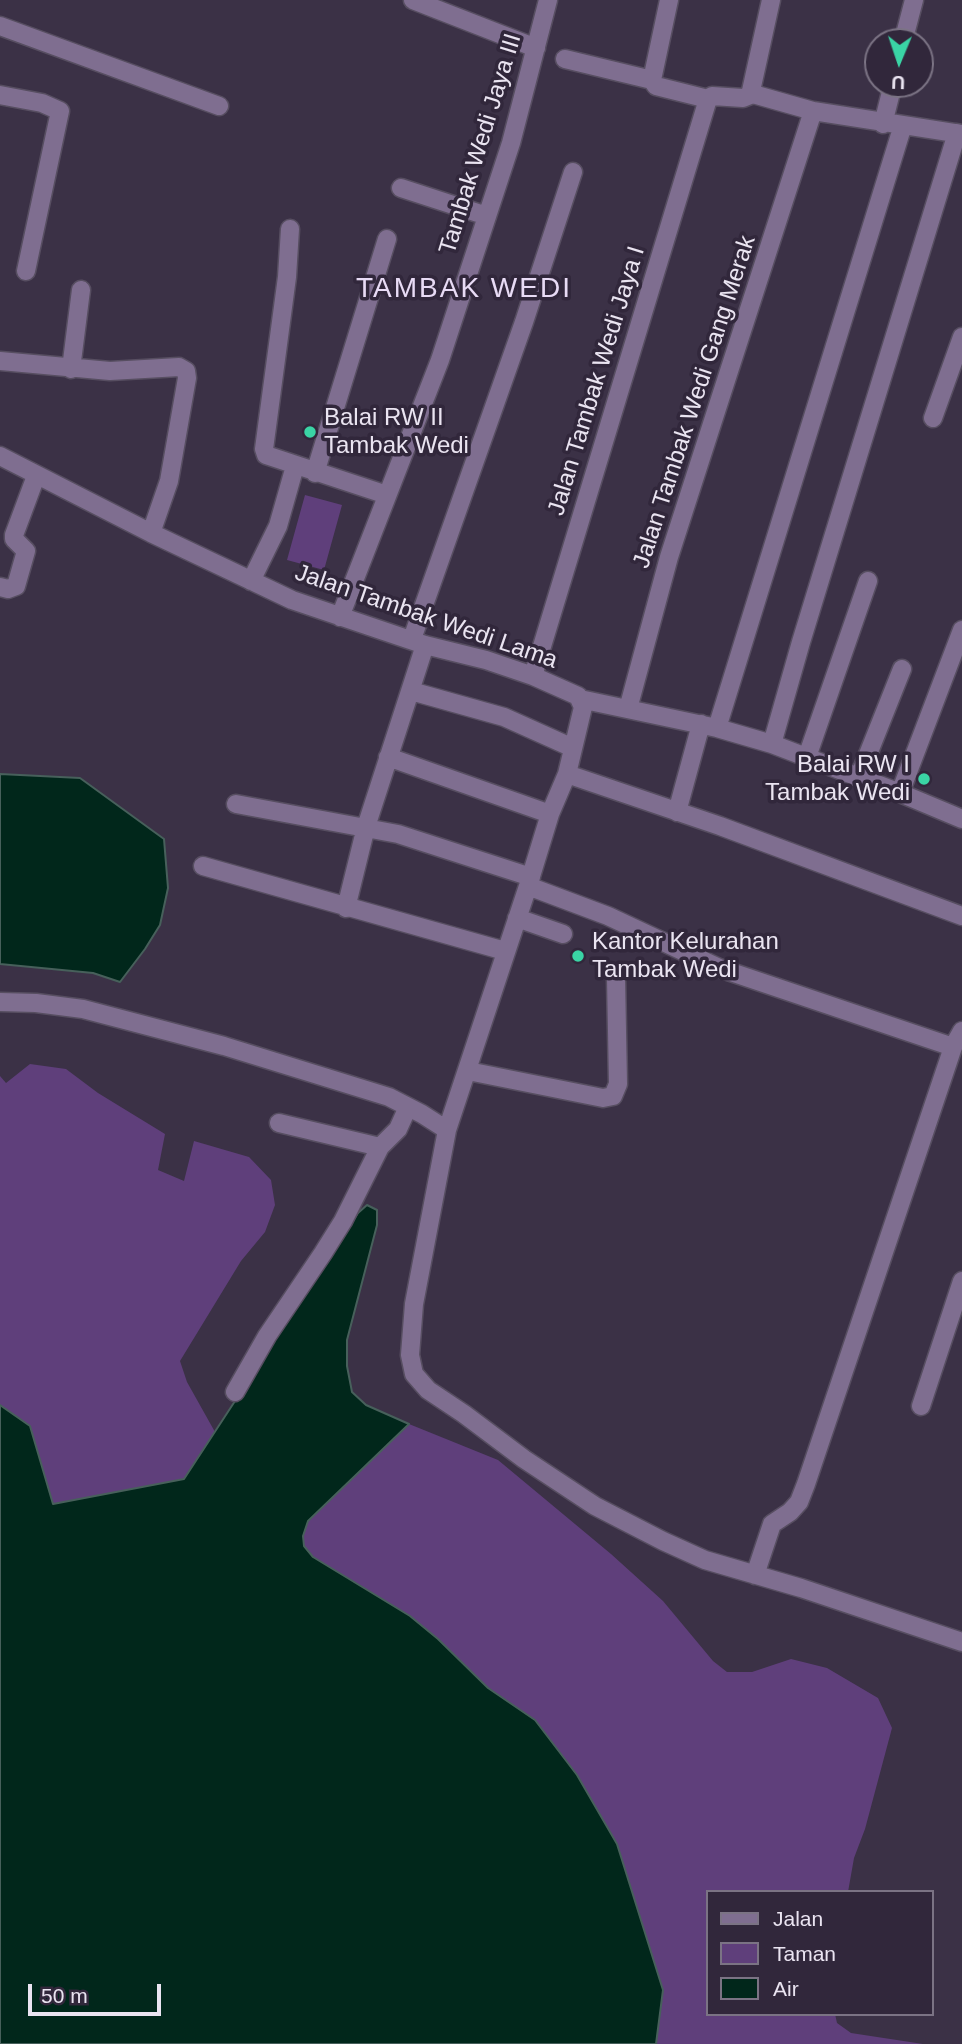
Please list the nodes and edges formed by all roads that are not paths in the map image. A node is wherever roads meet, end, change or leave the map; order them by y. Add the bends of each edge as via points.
1 (413, 0) edge
2 (548, 0) edge
3 (669, 0) edge
4 (771, 0) edge
5 (914, 0) edge
6 (0, 26) edge
7 (907, 28) edge
8 (536, 48) junction
9 (565, 59) dead end
10 (652, 80) junction
11 (0, 94) edge
12 (753, 94) junction
13 (890, 98) edge
14 (708, 99) junction
15 (219, 106) dead end
16 (813, 111) junction
17 (884, 124) junction
18 (903, 125) junction
19 (960, 134) edge
20 (573, 172) dead end
21 (401, 188) dead end
22 (487, 216) junction
23 (290, 229) dead end
24 (387, 239) dead end
25 (26, 271) dead end
26 (81, 290) dead end
27 (962, 337) edge
28 (0, 361) edge
29 (71, 369) junction
30 (933, 418) dead end
31 (0, 456) edge
32 (295, 466) junction
33 (315, 473) junction
34 (36, 476) junction
35 (387, 495) junction
36 (151, 533) junction
37 (251, 581) junction
38 (868, 581) dead end
39 (0, 587) edge
40 (340, 617) junction
41 (962, 629) edge
42 (419, 642) junction
43 (902, 668) dead end
44 (533, 676) junction
45 (411, 691) junction
46 (580, 699) junction
47 (628, 709) junction
48 (709, 726) junction
49 (772, 744) junction
50 (573, 748) junction
51 (388, 757) junction
52 (807, 757) junction
53 (567, 774) junction
54 (859, 777) junction
55 (900, 793) junction
56 (236, 804) dead end
57 (677, 812) junction
58 (550, 814) junction
59 (962, 819) edge
60 (366, 827) junction
61 (203, 866) dead end
62 (529, 881) junction
63 (346, 908) junction
64 (962, 916) edge
65 (517, 918) junction
66 (563, 934) dead end
67 (505, 951) junction
68 (616, 978) dead end
69 (0, 1002) edge
70 (958, 1039) edge
71 (463, 1085) junction
72 (408, 1107) junction
73 (279, 1124) dead end
74 (447, 1130) junction
75 (380, 1147) junction
76 (962, 1281) edge
77 (235, 1392) dead end
78 (921, 1406) dead end
79 (755, 1575) junction
80 (962, 1642) edge

1 - 8 street
2 - 8 street, Tambak Wedi Jaya III
3 - 10 street
4 - 12 street
5 - 7 street
6 - 15 street
8 - 22 street, Tambak Wedi Jaya III
9 - 10 street
10 - 14 street via 656,86
11 - 25 street via 60,111
12 - 14 street
12 - 16 street
13 - 17 street
14 - 44 street, Jalan Tambak Wedi Jaya I
16 - 17 street
16 - 47 street, Jalan Tambak Wedi Gang Merak via 669,557
17 - 18 street
18 - 19 street
18 - 48 street
19 - 49 street
20 - 42 street
21 - 22 street
22 - 35 street, Tambak Wedi Jaya III via 440,359
23 - 32 street via 264,449 268,458
24 - 33 street
26 - 29 street
27 - 30 street
28 - 29 street
29 - 36 street via 179,366 186,371 169,481
31 - 34 street, Jalan Tambak Wedi Lama
32 - 33 street
32 - 37 street via 278,526
33 - 35 street
34 - 36 street, Jalan Tambak Wedi Lama
34 - 39 street via 13,535 26,551 16,586
35 - 40 street, Tambak Wedi Jaya III
36 - 37 street, Jalan Tambak Wedi Lama
37 - 40 street, Jalan Tambak Wedi Lama
38 - 52 street
40 - 42 street, Jalan Tambak Wedi Lama
41 - 55 street
42 - 44 street, Jalan Tambak Wedi Lama
42 - 45 street
43 - 54 street
44 - 46 street, Jalan Tambak Wedi Lama
45 - 50 street via 504,717
45 - 51 street
46 - 47 street, Jalan Tambak Wedi Lama
46 - 50 street via 583,708
47 - 48 street, Jalan Tambak Wedi Lama
48 - 49 street, Jalan Tambak Wedi Lama
48 - 57 street
49 - 52 street, Jalan Tambak Wedi Lama
50 - 53 street
51 - 58 street
51 - 60 street
52 - 54 street, Jalan Tambak Wedi Lama
53 - 57 street
53 - 58 street
54 - 55 street, Jalan Tambak Wedi Lama
55 - 59 street, Jalan Tambak Wedi Lama
56 - 60 street
57 - 64 street
58 - 62 street
60 - 62 street
60 - 63 street
61 - 63 street
62 - 65 street
62 - 70 street via 719,968
63 - 67 street
65 - 66 street
65 - 67 street
67 - 71 street
68 - 71 street via 618,1084 613,1096
69 - 72 street via 83,1009 284,1064
70 - 79 street via 799,1502 772,1524
71 - 74 street
72 - 74 street
72 - 75 street via 398,1129
73 - 75 street
74 - 79 street via 414,1304 410,1355 414,1374 428,1390 595,1506 689,1553
75 - 77 street via 323,1254
76 - 78 street
79 - 80 street

